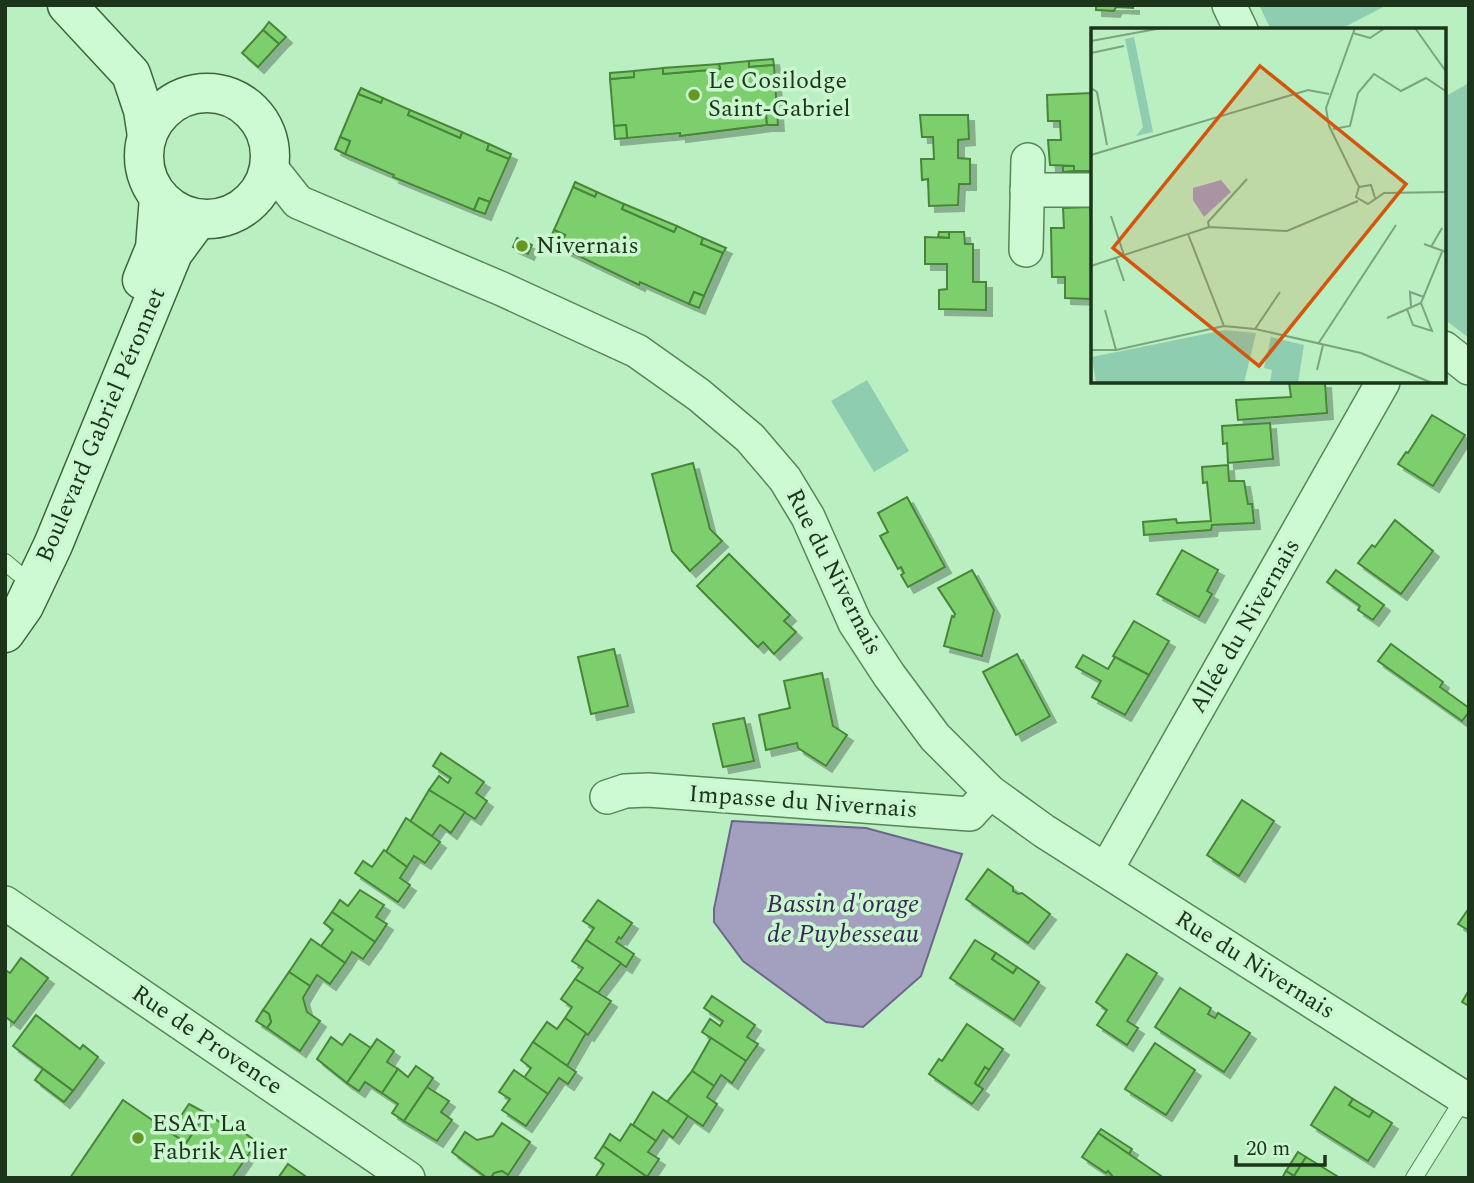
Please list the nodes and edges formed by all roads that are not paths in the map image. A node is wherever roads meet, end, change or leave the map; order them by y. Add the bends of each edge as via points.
1 (67, 5) edge
2 (1229, 5) edge
3 (1240, 28) edge
4 (131, 74) junction
5 (191, 94) junction
6 (147, 136) junction
7 (271, 168) junction
8 (1091, 190) edge
9 (159, 197) junction
10 (198, 219) junction
11 (1026, 250) dead end
12 (1446, 350) edge
13 (1469, 368) edge
14 (1383, 383) edge
15 (10, 577) edge
16 (5, 633) edge
17 (990, 792) junction
18 (607, 797) dead end
19 (1106, 870) junction
20 (5, 903) edge
21 (1466, 1099) edge
22 (408, 1178) edge
23 (1415, 1178) edge

1 - 4 main road
2 - 3 street
4 - 5 main road
4 - 6 main road
5 - 6 main road via 156,117
5 - 7 main road via 217,93 250,108 269,138
6 - 9 main road via 145,168
7 - 10 main road via 259,194 236,213
7 - 17 street, Rue du Nivernais via 298,202 637,351 750,439 785,479 808,517 855,623 889,675 935,737
8 - 11 street via 1028,175
9 - 10 main road via 176,211
9 - 15 main road, Boulevard Gabriel Péronnet via 155,248
10 - 16 main road, Boulevard Gabriel Péronnet via 173,253 53,545 24,606
12 - 13 street
14 - 19 street, Allée du Nivernais
17 - 18 street, Impasse du Nivernais via 970,814 648,790
17 - 19 street, Rue du Nivernais
19 - 21 street, Rue du Nivernais
20 - 22 street, Rue de Provence
21 - 23 lane

